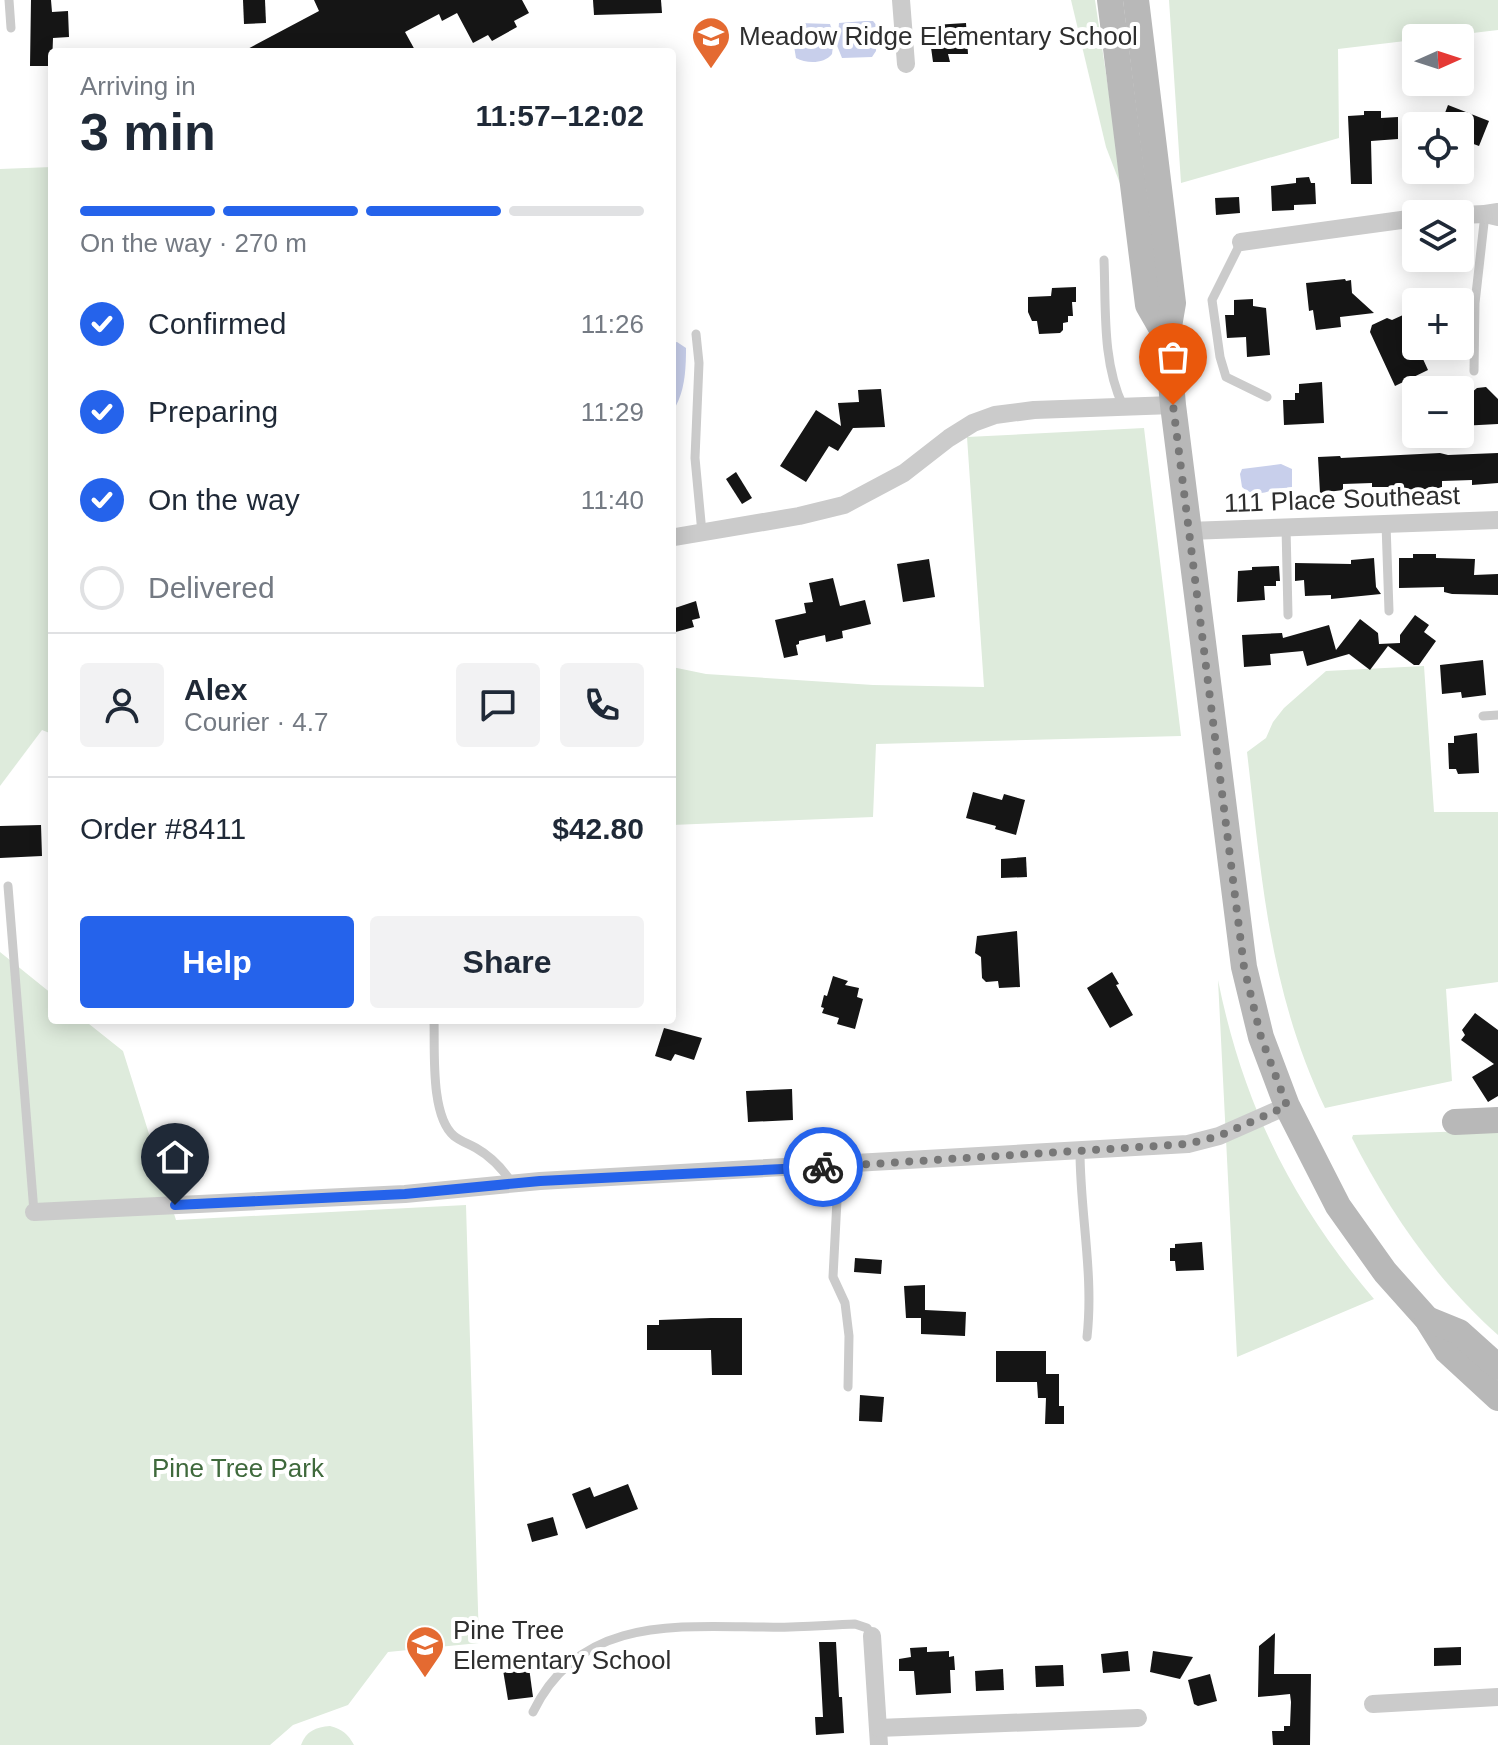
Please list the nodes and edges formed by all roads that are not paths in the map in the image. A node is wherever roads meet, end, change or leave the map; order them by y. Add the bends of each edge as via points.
1 (9, 0) edge
2 (901, 0) edge
3 (1110, 0) edge
4 (1136, 0) edge
5 (11, 28) dead end
6 (906, 64) dead end
7 (1494, 214) edge
8 (1474, 215) edge
9 (1402, 220) edge
10 (1241, 242) joint
11 (1104, 260) dead end
12 (696, 334) dead end
13 (1167, 338) junction
14 (1474, 371) dead end
15 (1267, 397) dead end
16 (1173, 405) junction
17 (1124, 407) junction
18 (1498, 520) edge
19 (1386, 524) junction
20 (1286, 527) junction
21 (1188, 531) junction
22 (702, 533) junction
23 (676, 537) edge
24 (1389, 611) dead end
25 (1288, 615) dead end
26 (1498, 715) edge
27 (1483, 716) dead end
28 (8, 886) dead end
29 (434, 1024) edge
30 (1287, 1106) junction
31 (1498, 1120) edge
32 (1455, 1122) dead end
33 (1080, 1151) junction
34 (849, 1165) junction
35 (512, 1183) junction
36 (34, 1212) joint
37 (1427, 1319) junction
38 (1087, 1337) dead end
39 (1498, 1367) edge
40 (848, 1387) dead end
41 (1498, 1398) edge
42 (872, 1636) joint
43 (1498, 1697) edge
44 (1373, 1704) dead end
45 (533, 1712) dead end
46 (1138, 1718) dead end
47 (878, 1736) edge

1 - 5 lane
2 - 6 street
3 - 13 main road via 1148,305
4 - 13 main road via 1173,303
7 - 8 street
7 - 14 lane via 1475,303
9 - 10 street
10 - 15 lane via 1212,300 1215,331 1226,377
11 - 17 lane via 1110,364
12 - 22 lane via 695,458
13 - 16 main road
16 - 17 street
16 - 21 main road
17 - 22 street via 995,415 973,423 904,473 844,505
18 - 19 street, 111 Place Southeast
19 - 20 street, 111 Place Southeast
19 - 24 lane
20 - 21 street, 111 Place Southeast
20 - 25 lane
21 - 30 main road via 1244,967 1261,1037
22 - 23 street
26 - 27 lane
28 - 36 lane
29 - 35 lane via 444,1120 454,1136 494,1160
30 - 33 street via 1188,1144
30 - 37 main road via 1338,1206
31 - 32 main road
33 - 34 street
33 - 38 lane via 1088,1254
34 - 35 street
34 - 40 lane via 837,1200 833,1277 845,1303
35 - 36 street via 405,1194
37 - 39 main road via 1459,1332
37 - 41 main road via 1447,1351
42 - 45 lane via 855,1624 697,1625 616,1637 567,1664
42 - 47 street
43 - 44 street
46 - 47 street

